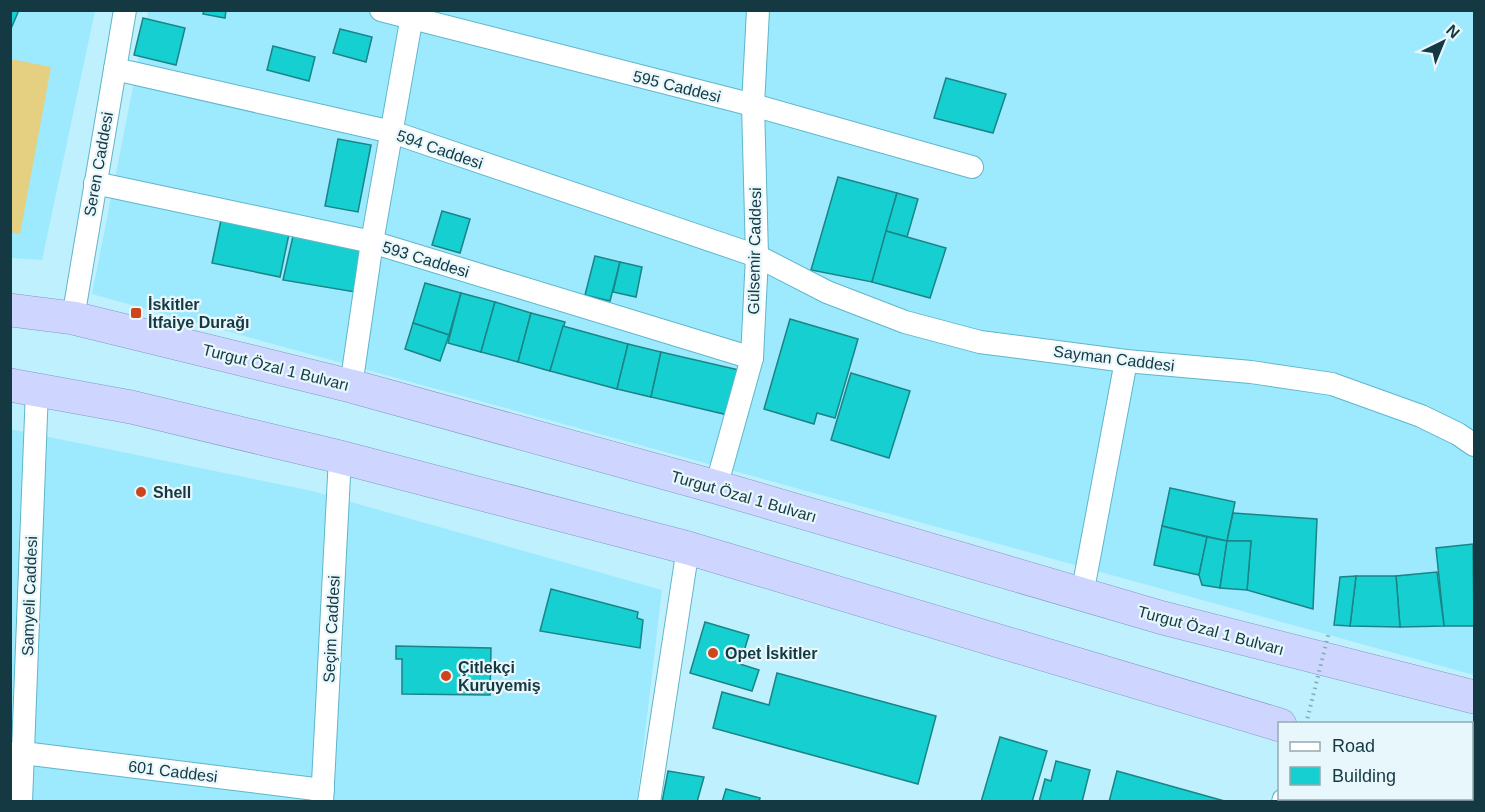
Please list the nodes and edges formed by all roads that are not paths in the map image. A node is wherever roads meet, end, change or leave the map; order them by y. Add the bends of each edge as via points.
1 (125, 10) edge
2 (381, 10) edge
3 (759, 10) edge
4 (412, 14) edge
5 (115, 69) junction
6 (753, 105) junction
7 (392, 132) junction
8 (972, 167) dead end
9 (95, 183) junction
10 (372, 242) junction
11 (757, 256) junction
12 (10, 309) edge
13 (73, 318) junction
14 (752, 358) junction
15 (1126, 361) junction
16 (351, 386) junction
17 (24, 388) edge
18 (1474, 445) edge
19 (340, 457) junction
20 (716, 487) junction
21 (688, 548) junction
22 (1082, 595) junction
23 (1474, 697) edge
24 (1278, 724) edge
25 (17, 753) edge
26 (322, 796) edge
27 (21, 801) edge
28 (649, 801) edge

1 - 5 street, Seren Caddesi
2 - 4 street, 595 Caddesi
3 - 6 street, Gülsemir Caddesi
4 - 6 street, 595 Caddesi
4 - 7 street
5 - 7 street, 594 Caddesi
5 - 9 street, Seren Caddesi
6 - 8 street, 595 Caddesi
6 - 11 street, Gülsemir Caddesi
7 - 10 street
7 - 11 street, 594 Caddesi
9 - 10 street, 593 Caddesi
9 - 13 street, Seren Caddesi
10 - 14 street, 593 Caddesi
10 - 16 street
11 - 14 street, Gülsemir Caddesi
11 - 15 street, Sayman Caddesi via 827,291 905,322 980,342
12 - 13 highway, Turgut Özal 1 Bulvarı
13 - 16 highway, Turgut Özal 1 Bulvarı
14 - 20 street, Gülsemir Caddesi
15 - 18 street, Sayman Caddesi via 1298,377 1332,384 1421,416
15 - 22 street
16 - 20 highway, Turgut Özal 1 Bulvarı
17 - 19 highway via 131,407
17 - 25 street, Samyeli Caddesi
19 - 21 highway
19 - 26 street, Seçim Caddesi
20 - 22 highway, Turgut Özal 1 Bulvarı
21 - 24 highway
21 - 28 street
22 - 23 highway, Turgut Özal 1 Bulvarı
25 - 26 street, 601 Caddesi
25 - 27 street, Samyeli Caddesi

